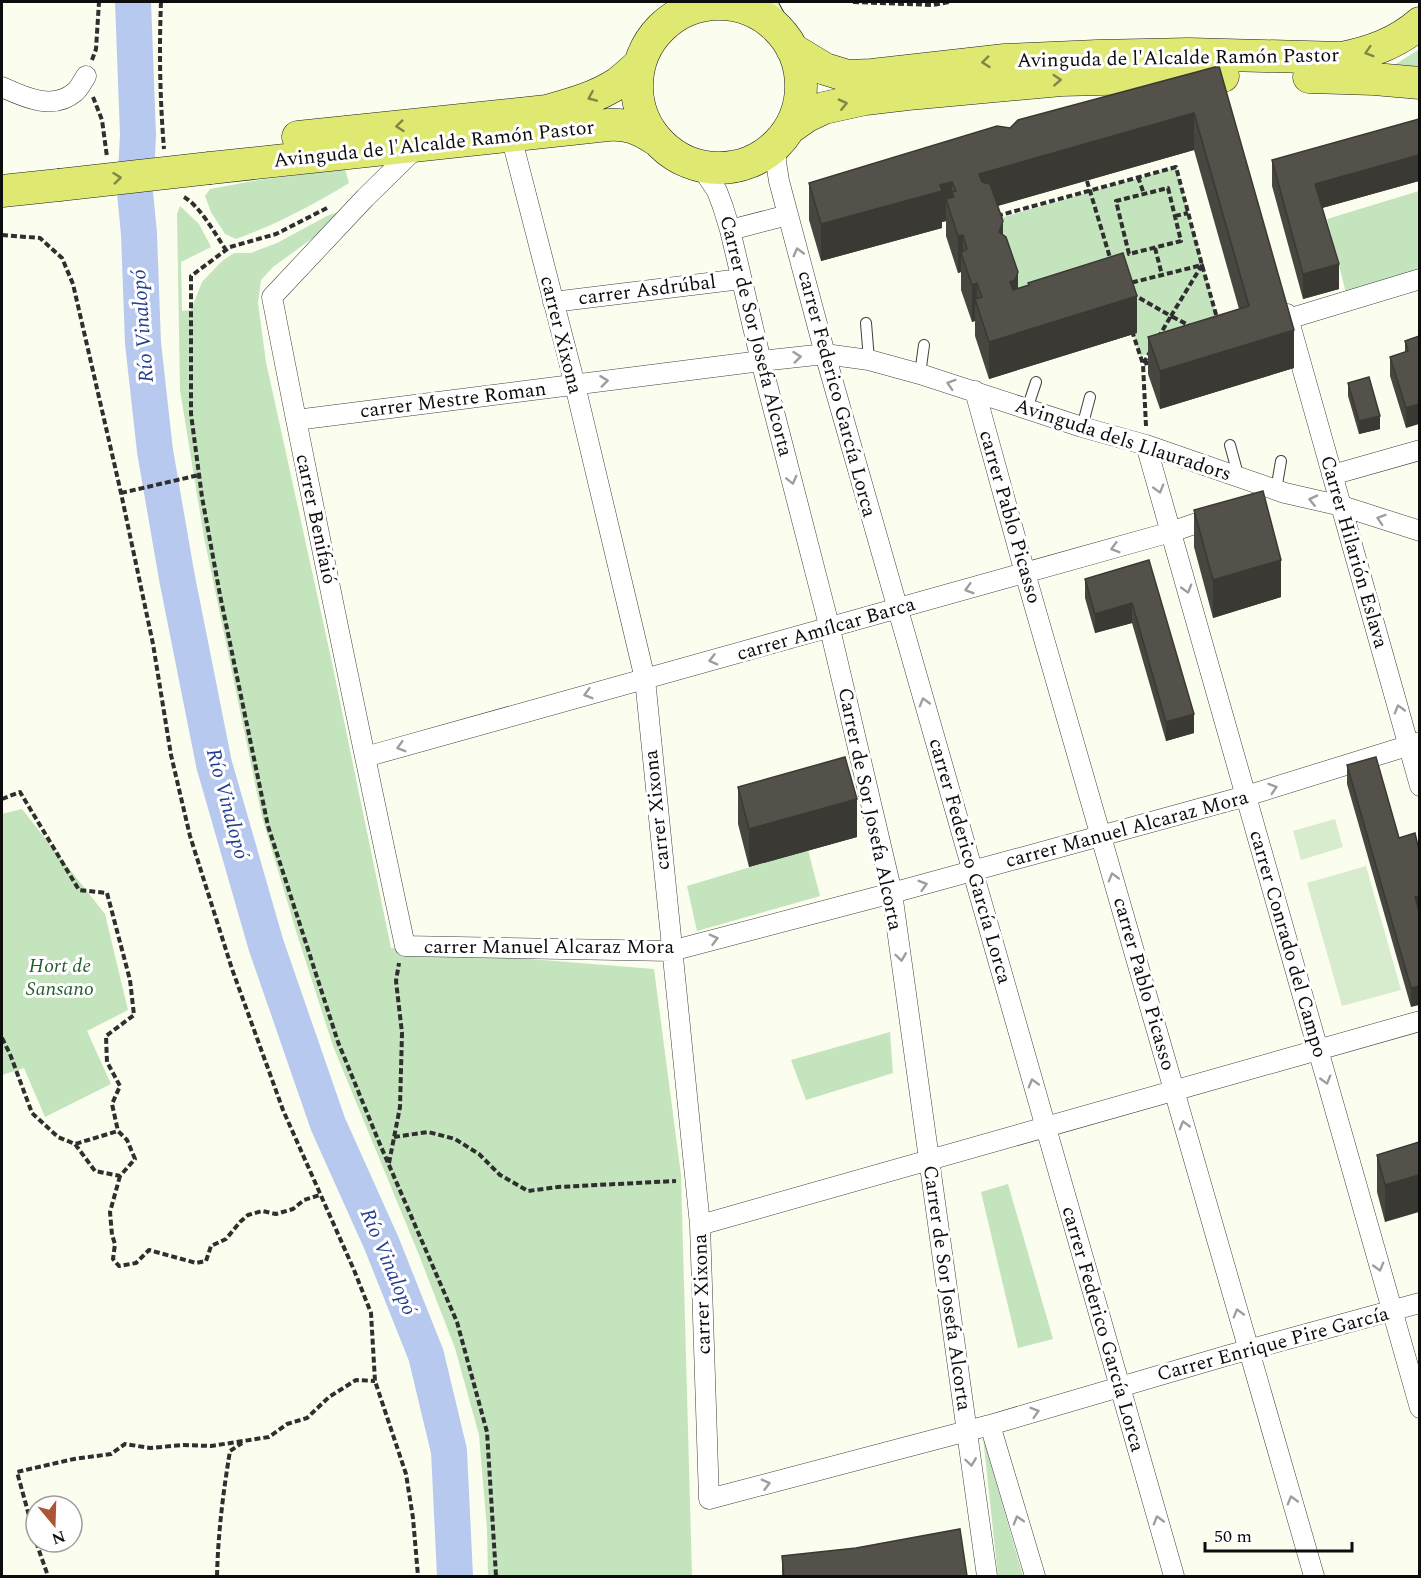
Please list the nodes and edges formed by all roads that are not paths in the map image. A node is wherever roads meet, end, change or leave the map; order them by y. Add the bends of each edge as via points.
1 (694, 5) edge
2 (1419, 23) edge
3 (776, 25) edge
4 (640, 64) junction
5 (86, 76) road end
6 (1419, 83) edge
7 (2, 87) edge
8 (511, 136) junction
9 (783, 136) junction
10 (656, 139) junction
11 (417, 147) junction
12 (208, 157) junction
13 (697, 165) junction
14 (2, 169) edge
15 (58, 174) junction
16 (2, 191) edge
17 (788, 215) junction
18 (730, 230) junction
19 (741, 279) junction
20 (1419, 279) edge
21 (1282, 297) edge
22 (553, 302) junction
23 (1288, 319) junction
24 (866, 323) dead end
25 (924, 345) dead end
26 (825, 354) junction
27 (869, 360) junction
28 (761, 361) junction
29 (920, 374) junction
30 (1036, 382) dead end
31 (575, 385) junction
32 (975, 391) junction
33 (1090, 397) dead end
34 (1027, 409) junction
35 (296, 420) junction
36 (1082, 427) junction
37 (1146, 445) junction
38 (1230, 445) dead end
39 (1419, 450) edge
40 (1281, 461) dead end
41 (1332, 475) junction
42 (1239, 478) junction
43 (1280, 491) junction
44 (1254, 504) edge
45 (1342, 506) junction
46 (1233, 511) edge
47 (1419, 531) edge
48 (1171, 532) junction
49 (1025, 573) junction
50 (898, 609) junction
51 (830, 628) junction
52 (645, 679) junction
53 (1414, 743) edge
54 (365, 757) junction
55 (1419, 786) edge
56 (1246, 796) junction
57 (1101, 836) junction
58 (973, 871) junction
59 (892, 893) junction
60 (405, 946) joint
61 (671, 951) junction
62 (1419, 1021) edge
63 (1318, 1050) junction
64 (1174, 1091) junction
65 (1046, 1126) junction
66 (929, 1160) junction
67 (700, 1225) junction
68 (1419, 1303) edge
69 (1392, 1311) junction
70 (1249, 1350) junction
71 (1120, 1386) junction
72 (1419, 1408) edge
73 (990, 1425) junction
74 (966, 1430) junction
75 (709, 1499) joint
76 (987, 1576) edge
77 (1035, 1576) edge
78 (1174, 1576) edge
79 (1314, 1576) edge

1 - 3 main road via 735,6
1 - 4 main road via 659,30
2 -> 3 main road, Avinguda de l'Alcalde Ramón Pastor via 1380,48 1342,58 1189,54 1074,57 848,76 825,69
3 - 9 main road via 800,74 798,108
4 - 10 main road via 638,104
4 -> 12 main road, Avinguda de l'Alcalde Ramón Pastor via 600,93 548,111
5 - 7 street via 76,92 61,100 42,101
9 -> 6 main road, Avinguda de l'Alcalde Ramón Pastor via 807,116 857,101 1061,80 1212,76
8 - 10 main road, Avinguda de l'Alcalde Ramón Pastor via 618,125 639,129
8 - 11 main road, Avinguda de l'Alcalde Ramón Pastor
8 - 22 street, carrer Xixona
9 - 13 main road via 757,159 738,166
9 - 17 street, carrer Federico García Lorca via 776,162
10 - 13 main road via 681,159
11 - 12 main road, Avinguda de l'Alcalde Ramón Pastor
11 - 35 street, carrer Benifaió via 272,297
12 - 15 main road, bridge
13 - 18 street, Carrer de Sor Josefa Alcorta via 717,191
14 - 15 main road
15 - 16 main road
17 - 18 street
26 -> 17 street, carrer Federico García Lorca
18 - 19 street, Carrer de Sor Josefa Alcorta
19 - 22 street, carrer Asdrúbal
19 - 28 street, Carrer de Sor Josefa Alcorta
20 - 23 street
21 - 23 street, Carrer Hilarión Eslava
22 - 31 street, carrer Xixona
23 - 41 street, Carrer Hilarión Eslava
24 - 27 lane
25 - 29 lane
26 - 27 street, Avinguda dels Llauradors
28 -> 26 street, carrer Mestre Roman
26 - 50 street, carrer Federico García Lorca
27 - 29 street, Avinguda dels Llauradors
31 -> 28 street, carrer Mestre Roman
28 -> 51 street, Carrer de Sor Josefa Alcorta
32 -> 29 street, Avinguda dels Llauradors
30 - 34 lane
31 - 35 street, carrer Mestre Roman
31 - 52 street, carrer Xixona
32 - 34 street, Avinguda dels Llauradors
32 - 49 street, carrer Pablo Picasso
33 - 36 lane
34 - 36 street, Avinguda dels Llauradors
35 - 54 street, carrer Benifaió
36 - 37 street, Avinguda dels Llauradors
37 - 42 street, Avinguda dels Llauradors
37 -> 48 street, carrer Conrado del Campo
38 - 42 lane
39 - 41 street
40 - 43 lane
41 - 45 street, Carrer Hilarión Eslava
42 - 43 street, Avinguda dels Llauradors
43 - 44 street
45 -> 43 street, Avinguda dels Llauradors
47 -> 45 street, Avinguda dels Llauradors
53 -> 45 street, Carrer Hilarión Eslava
46 - 48 street, carrer Amílcar Barca
48 -> 49 street, carrer Amílcar Barca
48 -> 56 street, carrer Conrado del Campo
49 -> 50 street, carrer Amílcar Barca
49 - 57 street, carrer Pablo Picasso
50 - 51 street, carrer Amílcar Barca
58 -> 50 street, carrer Federico García Lorca
51 -> 52 street, carrer Amílcar Barca
51 - 59 street, Carrer de Sor Josefa Alcorta
52 -> 54 street, carrer Amílcar Barca
52 - 61 street, carrer Xixona
53 - 55 street, Carrer Hilarión Eslava
56 -> 53 street, carrer Manuel Alcaraz Mora
54 - 60 street, carrer Benifaió
56 - 57 street, carrer Manuel Alcaraz Mora
56 - 63 street, carrer Conrado del Campo
57 - 58 street, carrer Manuel Alcaraz Mora
64 -> 57 street, carrer Pablo Picasso
59 -> 58 street, carrer Manuel Alcaraz Mora
65 -> 58 street, carrer Federico García Lorca
61 -> 59 street, carrer Manuel Alcaraz Mora
59 -> 66 street, Carrer de Sor Josefa Alcorta
60 - 61 street, carrer Manuel Alcaraz Mora
61 - 67 street, carrer Xixona
62 - 63 street
63 - 64 street
63 -> 69 street, carrer Conrado del Campo
64 - 65 street
70 -> 64 street, carrer Pablo Picasso
65 - 66 street
65 - 71 street, carrer Federico García Lorca
66 - 67 street
66 - 74 street, Carrer de Sor Josefa Alcorta
67 - 75 street, carrer Xixona
68 - 69 street, Carrer Enrique Pire García
69 - 70 street, Carrer Enrique Pire García
69 - 72 street, carrer Conrado del Campo
70 - 71 street, Carrer Enrique Pire García
79 -> 70 street, carrer Pablo Picasso
73 -> 71 street, Carrer Enrique Pire García
78 -> 71 street, carrer Federico García Lorca
73 - 74 street, Carrer Enrique Pire García
77 -> 73 street
75 -> 74 street, Carrer Enrique Pire García
74 -> 76 street, Carrer de Sor Josefa Alcorta

